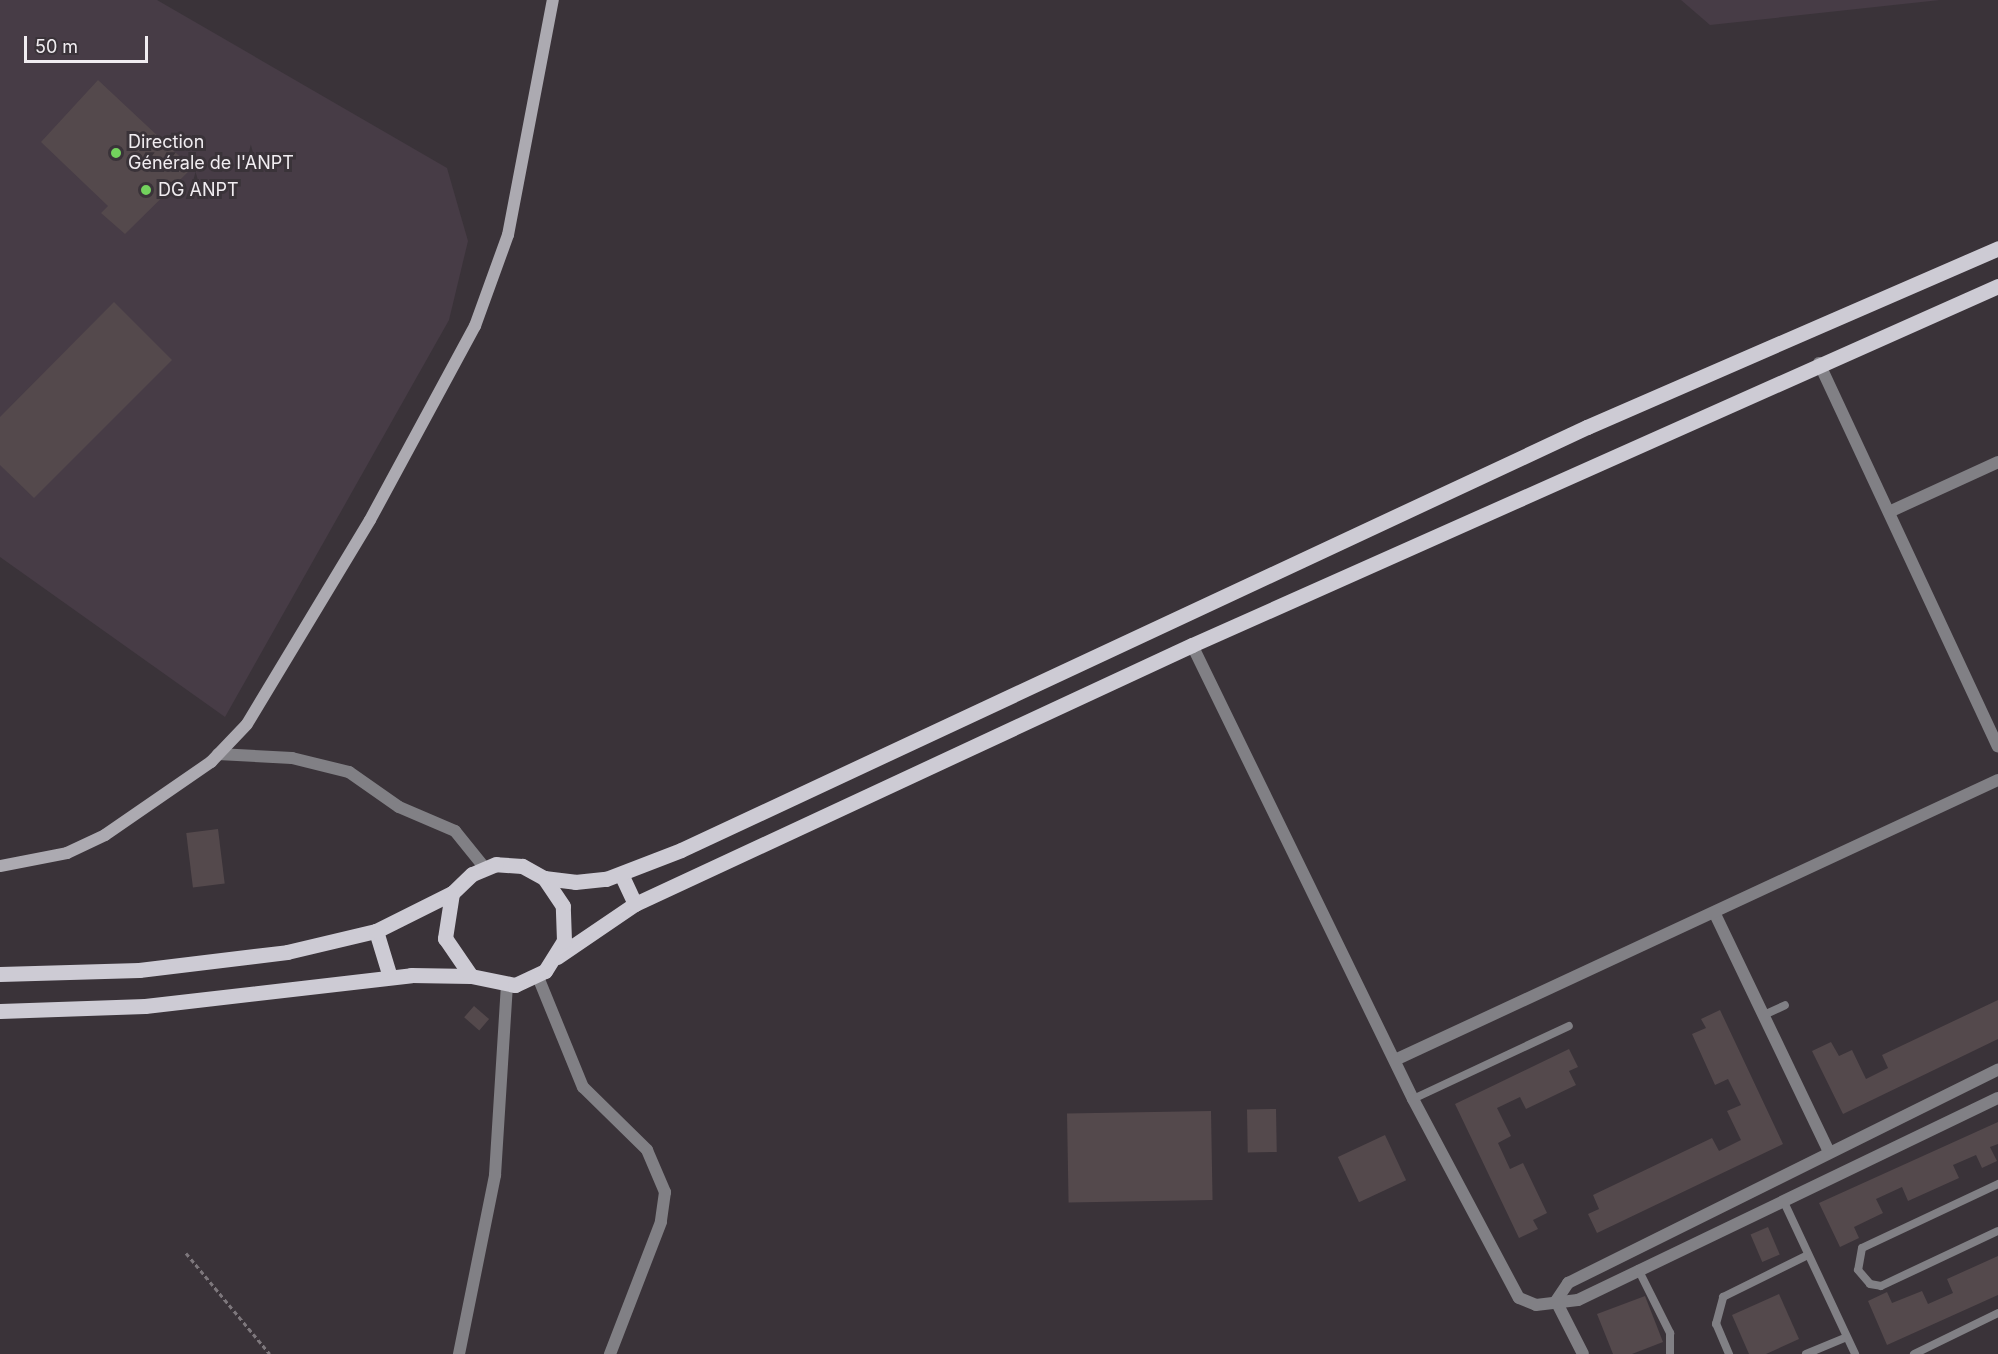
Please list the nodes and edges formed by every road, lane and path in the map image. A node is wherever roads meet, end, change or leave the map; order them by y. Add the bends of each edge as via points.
1 (554, 0) edge
2 (1998, 248) edge
3 (1998, 286) edge
4 (1819, 363) junction
5 (1998, 462) edge
6 (1889, 512) junction
7 (1192, 645) junction
8 (1998, 747) edge
9 (218, 754) junction
10 (1998, 780) edge
11 (0, 866) edge
12 (484, 867) junction
13 (621, 874) junction
14 (544, 878) junction
15 (452, 893) junction
16 (635, 904) junction
17 (1715, 914) junction
18 (376, 931) junction
19 (557, 957) junction
20 (0, 974) edge
21 (471, 976) junction
22 (390, 977) junction
23 (538, 977) junction
24 (507, 986) junction
25 (1785, 1005) dead end
26 (0, 1011) edge
27 (1764, 1015) junction
28 (1569, 1026) dead end
29 (1395, 1060) junction
30 (1998, 1070) edge
31 (1998, 1098) edge
32 (1413, 1099) junction
33 (1828, 1150) junction
34 (1998, 1184) edge
35 (1783, 1200) junction
36 (1998, 1231) edge
37 (186, 1253) dead end
38 (1808, 1255) junction
39 (1638, 1269) junction
40 (1556, 1301) junction
41 (1998, 1313) edge
42 (1847, 1337) junction
43 (270, 1354) edge
44 (459, 1354) edge
45 (610, 1354) edge
46 (1583, 1354) edge
47 (1670, 1354) edge
48 (1728, 1354) edge
49 (1806, 1354) edge
50 (1855, 1354) edge
51 (1914, 1354) edge

1 - 9 main road via 508,235 475,326 370,520 247,724
2 - 13 main road via 1587,428
3 - 4 main road
4 - 6 street
4 - 7 main road
5 - 6 street
6 - 8 street
7 - 16 main road
7 - 29 street
9 - 11 main road via 105,835 67,853
9 - 12 street via 292,758 349,772 413,814 455,831
10 - 17 street
12 - 14 main road via 522,866
12 - 15 main road
13 - 14 main road via 583,882
13 - 16 main road
14 - 19 main road via 563,906 564,941
15 - 18 main road
15 - 21 main road via 445,938
16 - 19 main road
17 - 27 street
17 - 29 street
18 - 20 main road via 213,963
18 - 22 main road
19 - 23 main road
21 - 22 main road
21 - 24 main road
22 - 26 main road via 146,1006
23 - 24 main road
23 - 45 street via 583,1087 646,1150 665,1192 661,1222
24 - 44 street via 495,1175
25 - 27 lane
27 - 33 street
28 - 32 lane
29 - 32 street
30 - 33 street
31 - 35 street
32 - 40 street via 1519,1298 1536,1305
33 - 40 street via 1568,1283
34 - 36 lane via 1862,1248 1858,1270 1870,1284 1881,1286
35 - 38 lane
35 - 39 street
37 - 43 path
38 - 42 lane
38 - 48 lane via 1723,1298 1716,1324
39 - 40 street via 1578,1300
39 - 47 lane via 1670,1333
40 - 46 street
41 - 51 lane
42 - 49 lane
42 - 50 lane

